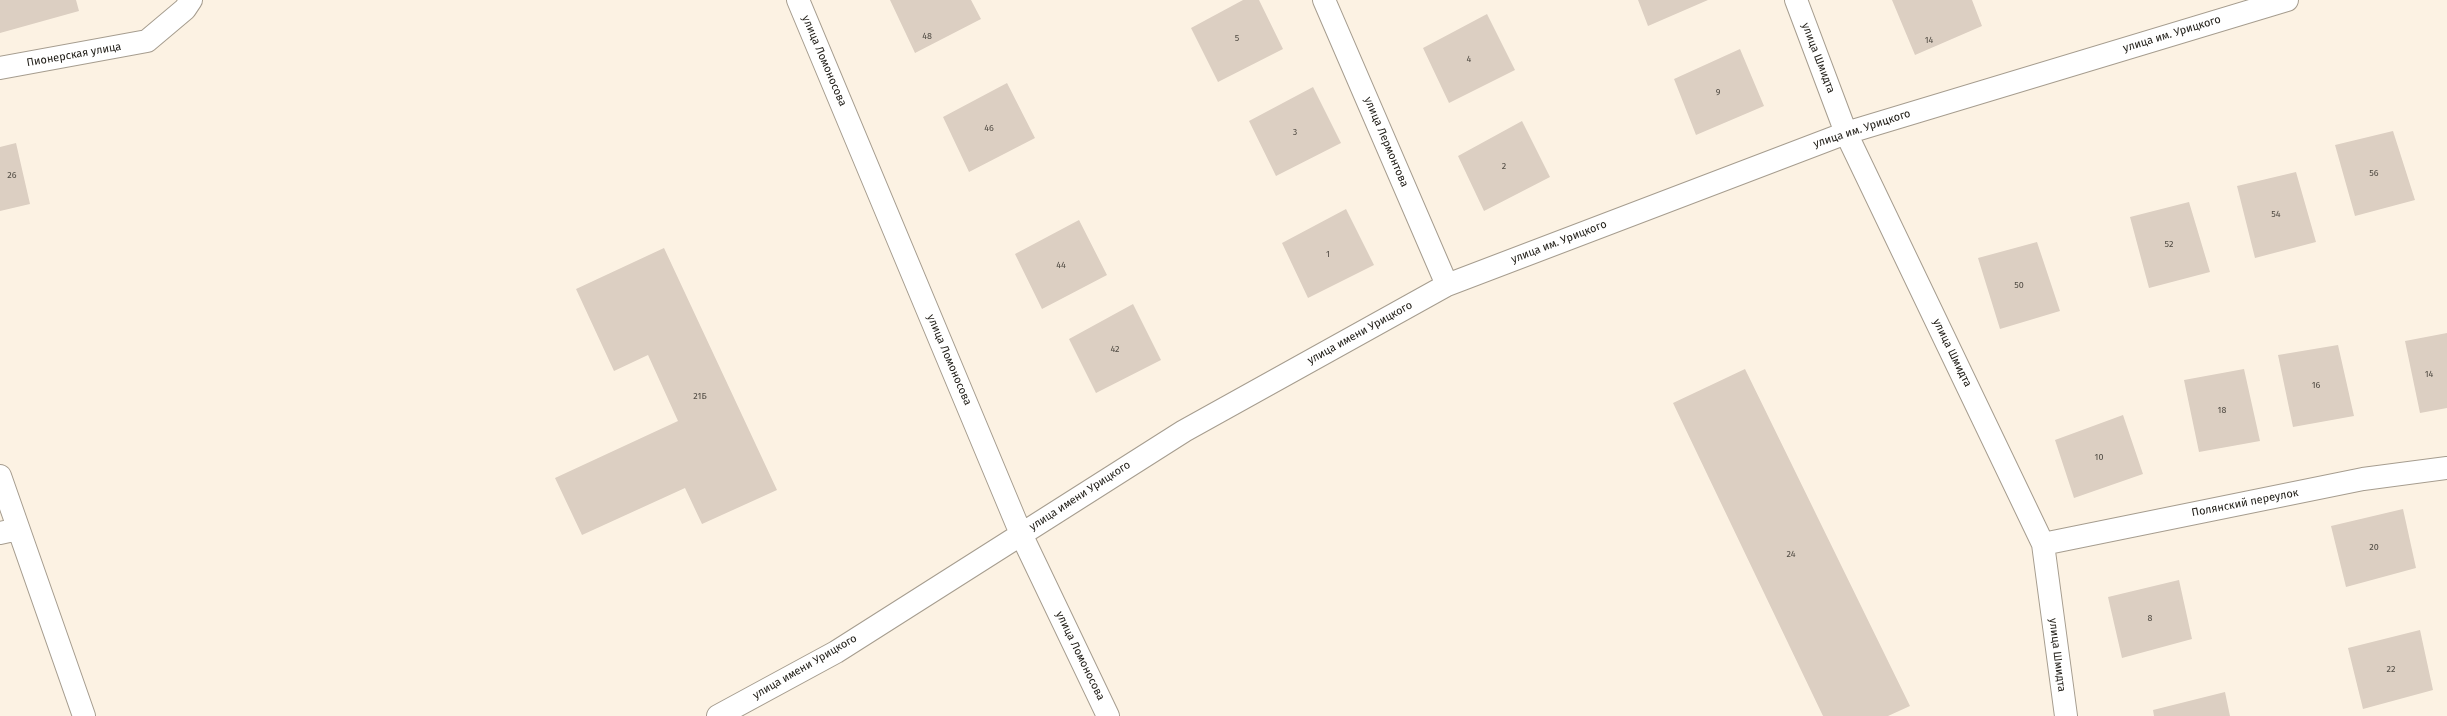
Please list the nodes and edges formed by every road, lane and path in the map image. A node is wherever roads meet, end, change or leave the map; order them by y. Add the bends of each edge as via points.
1 (191, 0) edge
2 (798, 0) edge
3 (1324, 0) edge
4 (1796, 0) edge
5 (2280, 1) edge
6 (0, 68) edge
7 (1846, 133) junction
8 (1447, 285) junction
9 (2447, 468) edge
10 (0, 476) edge
11 (9, 531) edge
12 (1021, 534) junction
13 (2043, 544) junction
14 (84, 716) edge
15 (718, 716) edge
16 (1108, 716) edge
17 (2066, 716) edge

1 - 6 street, Пионерская улица via 185,9 147,41
2 - 12 street, улица Ломоносова
3 - 8 street, улица Лермонтова
4 - 7 street, улица Шмидта
5 - 7 street, улица им. Урицкого
7 - 8 street, улица им. Урицкого
7 - 13 street, улица Шмидта
8 - 12 street, улица имени Урицкого via 1184,431
9 - 13 street, Полянский переулок via 2363,479
10 - 11 street
11 - 14 street
12 - 15 street, улица имени Урицкого via 836,652
12 - 16 street, улица Ломоносова
13 - 17 street, улица Шмидта

